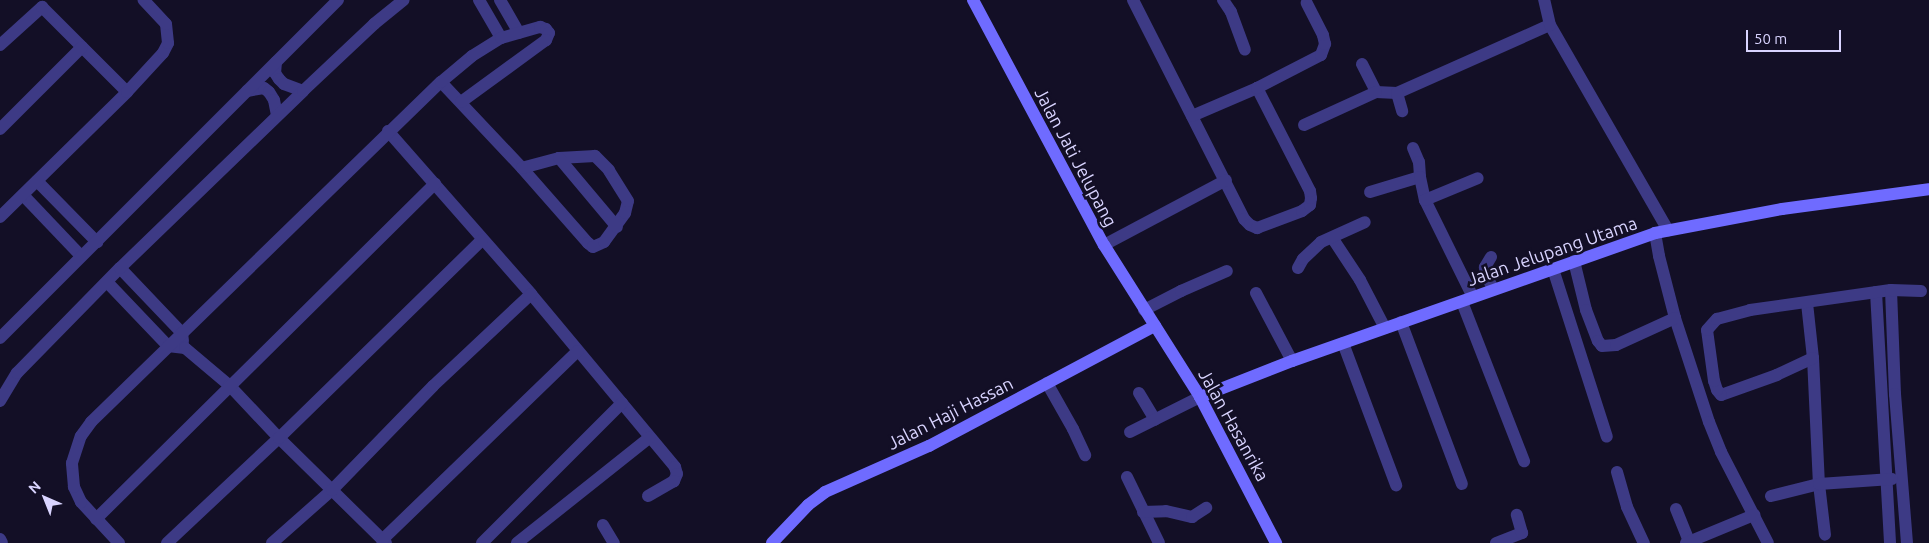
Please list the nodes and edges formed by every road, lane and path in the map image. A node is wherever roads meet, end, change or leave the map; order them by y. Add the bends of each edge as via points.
1 (144, 0) edge
2 (338, 0) edge
3 (404, 0) edge
4 (480, 0) edge
5 (500, 0) edge
6 (973, 0) edge
7 (1133, 0) edge
8 (1222, 0) edge
9 (1544, 0) edge
10 (1309, 1) edge
11 (1550, 25) junction
12 (519, 33) junction
13 (501, 38) junction
14 (0, 46) edge
15 (82, 47) junction
16 (1245, 50) dead end
17 (276, 62) junction
18 (1362, 64) dead end
19 (441, 82) junction
20 (1257, 88) junction
21 (247, 91) junction
22 (303, 91) junction
23 (127, 92) junction
24 (1376, 92) junction
25 (1397, 93) junction
26 (461, 102) junction
27 (1402, 110) dead end
28 (277, 116) junction
29 (1192, 116) junction
30 (1304, 125) dead end
31 (0, 129) edge
32 (388, 131) junction
33 (1413, 148) dead end
34 (559, 158) junction
35 (522, 168) junction
36 (1420, 177) junction
37 (1478, 178) dead end
38 (1226, 180) junction
39 (37, 181) junction
40 (435, 184) junction
41 (1929, 188) edge
42 (1370, 192) dead end
43 (23, 195) junction
44 (1425, 200) junction
45 (0, 217) edge
46 (1365, 222) dead end
47 (617, 227) junction
48 (1668, 230) junction
49 (1656, 233) junction
50 (1333, 239) junction
51 (482, 240) junction
52 (97, 242) junction
53 (1104, 245) junction
54 (82, 256) junction
55 (1491, 257) dead end
56 (1574, 261) junction
57 (120, 268) junction
58 (1298, 268) dead end
59 (1553, 269) junction
60 (1227, 271) dead end
61 (107, 282) junction
62 (1493, 289) junction
63 (1891, 290) junction
64 (1921, 291) dead end
65 (1876, 292) junction
66 (1256, 293) dead end
67 (531, 294) junction
68 (1467, 299) junction
69 (1807, 303) junction
70 (1144, 310) junction
71 (1674, 318) junction
72 (1401, 322) junction
73 (1154, 326) junction
74 (1385, 328) junction
75 (182, 333) junction
76 (0, 338) edge
77 (1343, 343) junction
78 (168, 346) junction
79 (185, 348) junction
80 (578, 351) junction
81 (1813, 358) junction
82 (1292, 361) junction
83 (1047, 383) junction
84 (229, 385) junction
85 (1139, 393) dead end
86 (1200, 396) junction
87 (0, 401) edge
88 (622, 403) junction
89 (1155, 420) junction
90 (1130, 432) dead end
91 (1607, 437) dead end
92 (279, 438) junction
93 (649, 438) junction
94 (1084, 455) dead end
95 (1524, 461) dead end
96 (1617, 472) dead end
97 (1127, 477) dead end
98 (1902, 478) junction
99 (1886, 481) junction
100 (1462, 484) dead end
101 (1819, 484) junction
102 (1396, 485) dead end
103 (332, 490) junction
104 (648, 496) dead end
105 (1771, 496) dead end
106 (1206, 508) dead end
107 (1676, 509) dead end
108 (1143, 512) junction
109 (1517, 515) dead end
110 (1754, 516) junction
111 (96, 518) junction
112 (603, 525) dead end
113 (1825, 536) dead end
114 (1523, 538) edge
115 (0, 539) edge
116 (278, 541) edge
117 (384, 541) edge
118 (612, 542) edge
119 (2, 543) edge
120 (119, 543) edge
121 (168, 543) edge
122 (482, 543) edge
123 (517, 543) edge
124 (772, 543) edge
125 (1159, 543) edge
126 (1276, 543) edge
127 (1496, 543) edge
128 (1644, 543) edge
129 (1688, 543) edge
130 (1768, 543) edge
131 (1890, 543) edge
132 (1907, 543) edge

1 - 23 street via 166,24 168,43 163,53
2 - 17 street
3 - 22 street
4 - 13 street
5 - 12 street
6 - 53 street, Jalan Jati Jelupang
7 - 29 street
8 - 16 street
9 - 11 street
10 - 20 street via 1325,44 1322,55
11 - 25 street
11 - 48 street
12 - 13 street
12 - 26 street via 540,27 546,29 549,36
13 - 19 street via 472,56
14 - 15 street via 42,7
15 - 23 street
15 - 31 street
17 - 21 street
17 - 22 street via 279,79
18 - 24 street
19 - 26 street
19 - 32 street
20 - 29 street
20 - 38 street via 1310,191 1310,204 1256,228 1244,219
21 - 28 street via 264,88 270,92
21 - 52 street
22 - 28 street
23 - 39 street
24 - 25 street
24 - 30 street
25 - 27 street
26 - 35 street
28 - 57 street
29 - 38 street
32 - 40 street
32 - 75 street
33 - 36 street via 1419,162
34 - 35 street
34 - 47 street
34 - 47 street via 595,156 609,170 628,201
35 - 47 street via 588,244 593,247 604,242
36 - 42 street
36 - 44 street
37 - 44 street
38 - 53 street
39 - 43 street
39 - 52 street
40 - 51 street
40 - 84 street
41 - 48 street, Jalan Jelupang Utama
43 - 45 street
43 - 54 street
44 - 68 street
46 - 50 street
48 - 49 street, Jalan Jelupang Utama
49 - 56 street, Jalan Jelupang Utama
49 - 71 street
50 - 58 street via 1314,248
50 - 74 street via 1360,280
51 - 67 street
51 - 92 street
52 - 54 street
53 - 70 street, Jalan Jati Jelupang
54 - 76 street
55 - 62 street via 1485,267
56 - 59 street, Jalan Jelupang Utama
56 - 71 street via 1586,310 1602,346 1616,345
57 - 61 street
57 - 75 street
59 - 62 street, Jalan Jelupang Utama
59 - 91 street
60 - 70 street
61 - 78 street
61 - 87 street via 17,373
62 - 68 street, Jalan Jelupang Utama
63 - 64 street
63 - 65 street
63 - 98 street
65 - 69 street
65 - 99 street
66 - 82 street
67 - 80 street
67 - 103 street via 434,386
68 - 72 street, Jalan Jelupang Utama
68 - 95 street
69 - 81 street
69 - 81 street via 1750,310 1717,319 1707,330 1716,390 1722,395
70 - 73 street, Jalan Jati Jelupang
71 - 110 street via 1721,452
72 - 74 street, Jalan Jelupang Utama
72 - 100 street
73 - 83 street, Jalan Haji Hassan
73 - 86 street, Jalan Hasanrika
74 - 77 street, Jalan Jelupang Utama
75 - 78 street
75 - 79 street
77 - 82 street, Jalan Jelupang Utama
77 - 102 street
78 - 79 street
78 - 111 street via 91,422 81,436 72,462 74,487 81,502
79 - 84 street
80 - 88 street
80 - 117 street
81 - 101 street
82 - 86 street, Jalan Jelupang Utama
83 - 94 street
83 - 124 street, Jalan Haji Hassan via 909,456 840,483 808,505
84 - 92 street
84 - 111 street
85 - 89 street
86 - 89 street
86 - 126 street, Jalan Hasanrika
88 - 93 street
88 - 122 street
89 - 90 street
92 - 103 street
92 - 121 street
93 - 104 street via 677,474 674,482
93 - 123 street
96 - 128 street via 1627,507
97 - 108 street
98 - 99 street
98 - 132 street
99 - 101 street
99 - 131 street
101 - 105 street
101 - 113 street
103 - 116 street
103 - 117 street
106 - 108 street via 1192,517 1166,511
107 - 129 street
108 - 125 street
109 - 114 street
110 - 129 street
110 - 130 street
111 - 120 street
112 - 118 street
114 - 127 street
115 - 119 street

